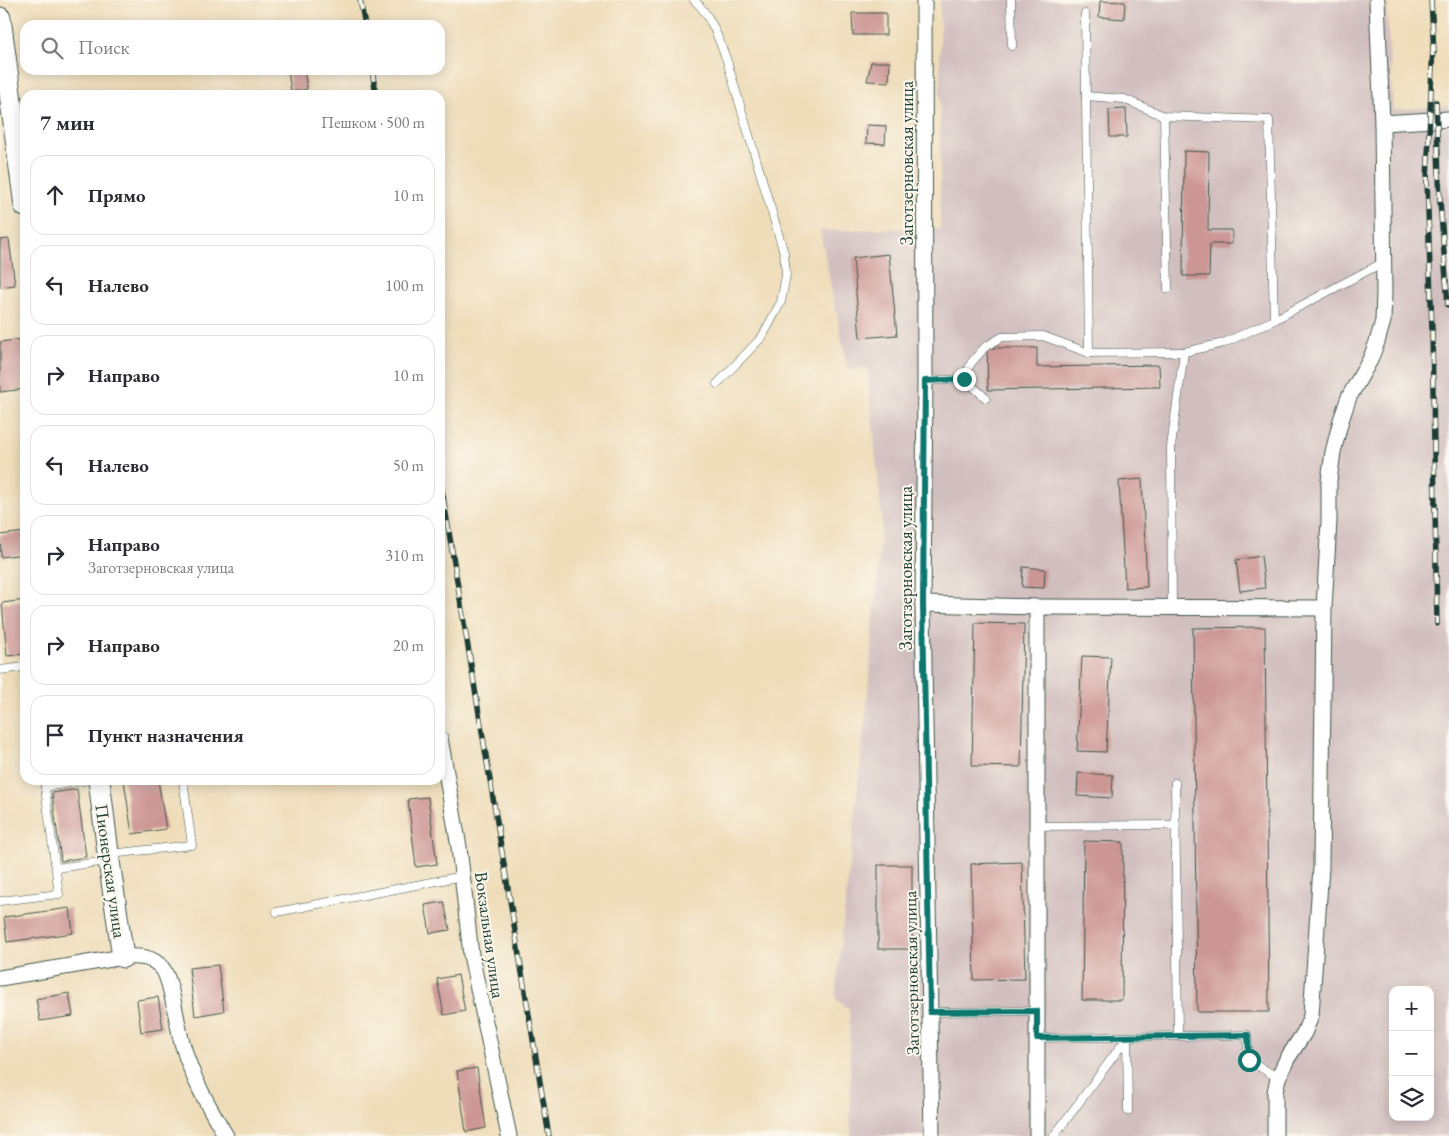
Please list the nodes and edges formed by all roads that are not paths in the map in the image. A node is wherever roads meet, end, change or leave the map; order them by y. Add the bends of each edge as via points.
1 (694, 0) edge
2 (924, 0) edge
3 (1011, 0) edge
4 (1377, 0) edge
5 (1085, 14) dead end
6 (0, 18) edge
7 (1012, 46) dead end
8 (5, 89) edge
9 (1086, 96) junction
10 (1164, 116) junction
11 (1449, 119) edge
12 (1382, 123) junction
13 (20, 177) edge
14 (1384, 262) junction
15 (1168, 289) dead end
16 (1274, 320) junction
17 (1184, 352) junction
18 (1089, 353) junction
19 (964, 379) junction
20 (925, 381) junction
21 (717, 384) dead end
22 (986, 398) dead end
23 (923, 604) junction
24 (1037, 607) junction
25 (1172, 607) junction
26 (1324, 608) junction
27 (20, 668) edge
28 (0, 670) edge
29 (445, 765) edge
30 (1175, 783) dead end
31 (45, 785) edge
32 (100, 785) edge
33 (184, 785) edge
34 (1176, 825) junction
35 (1037, 826) junction
36 (108, 858) junction
37 (56, 868) junction
38 (463, 876) junction
39 (0, 901) edge
40 (277, 912) dead end
41 (124, 957) junction
42 (0, 978) edge
43 (1037, 1011) junction
44 (930, 1012) junction
45 (1178, 1036) junction
46 (1037, 1038) junction
47 (1127, 1038) junction
48 (1278, 1078) junction
49 (1128, 1111) dead end
50 (226, 1136) edge
51 (509, 1136) edge
52 (932, 1136) edge
53 (1037, 1136) edge
54 (1054, 1136) edge
55 (1275, 1136) edge

1 - 21 lane via 715,30 727,60 784,253 786,275 781,302 762,338
2 - 20 street, Заготзерновская улица
3 - 7 lane
4 - 12 street
5 - 9 lane
6 - 8 street
8 - 13 street
9 - 10 lane via 1124,99
9 - 18 lane
10 - 15 lane
10 - 16 lane via 1269,120
11 - 12 street
12 - 14 street
14 - 16 lane
14 - 26 street via 1383,321 1367,366 1349,397 1333,452
16 - 17 lane via 1224,343
17 - 18 lane
17 - 25 lane via 1171,447
18 - 19 lane via 1043,336 1002,337 986,347 971,363
19 - 20 lane
19 - 22 lane
20 - 23 street, Заготзерновская улица
23 - 24 street
23 - 44 street, Заготзерновская улица
24 - 25 street
24 - 35 street
25 - 26 street
26 - 48 street via 1321,867 1311,1016
27 - 28 lane
29 - 38 street, Вокзальная улица
30 - 34 lane
31 - 37 lane
32 - 36 street, Пионерская улица
33 - 36 lane via 192,845
34 - 35 lane
34 - 45 lane
35 - 43 street
36 - 37 lane
36 - 41 street, Пионерская улица
37 - 39 lane via 59,894
38 - 40 lane
38 - 51 street, Вокзальная улица via 471,955
41 - 42 street, Пионерская улица
41 - 50 street via 151,959 163,968 190,1069
43 - 44 lane
43 - 46 street
44 - 52 street, Заготзерновская улица
45 - 47 lane
45 - 48 lane via 1248,1035 1249,1060
46 - 47 lane
46 - 53 street
47 - 49 lane
47 - 54 lane
48 - 55 street

